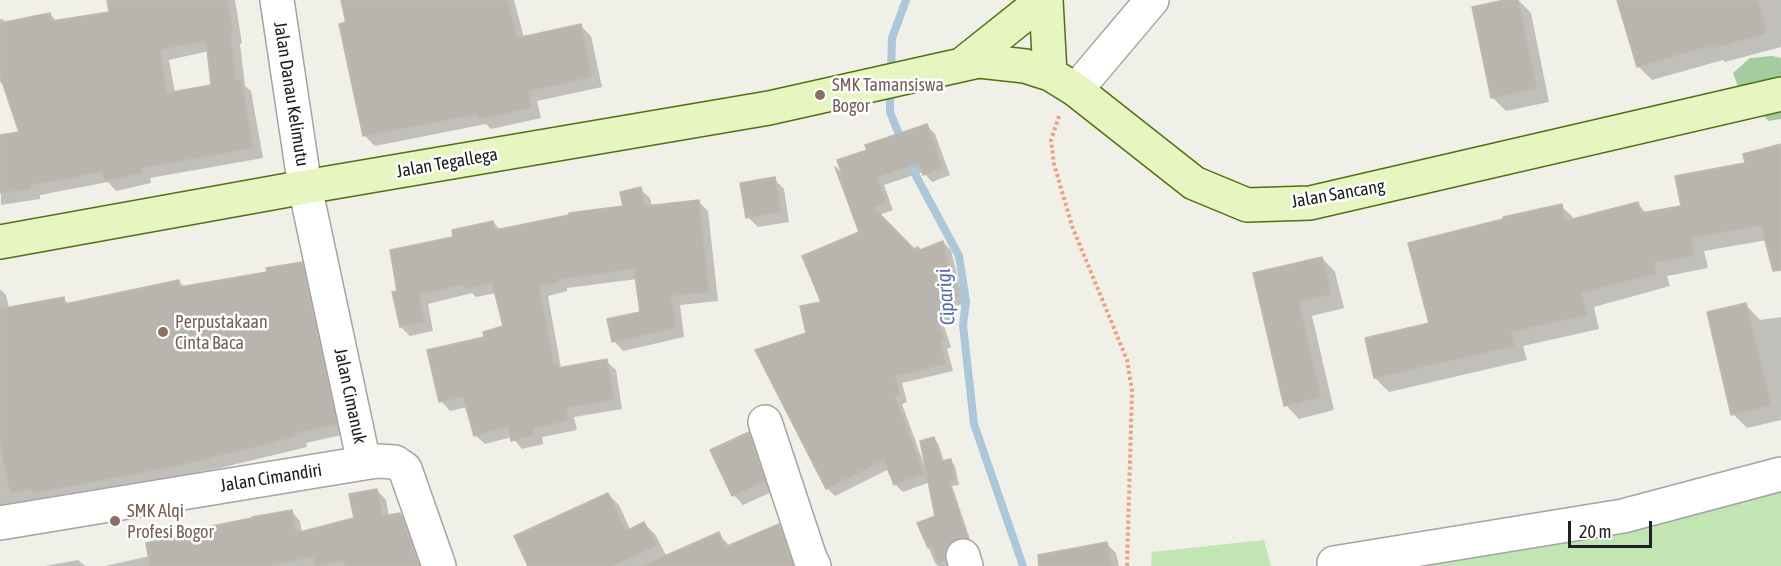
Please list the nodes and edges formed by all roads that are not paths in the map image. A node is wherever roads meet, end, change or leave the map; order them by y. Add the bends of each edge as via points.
1 (277, 0) edge
2 (1044, 0) edge
3 (1152, 0) edge
4 (964, 63) junction
5 (892, 79) joint
6 (1063, 82) junction
7 (1781, 94) edge
8 (304, 187) junction
9 (0, 242) edge
10 (765, 422) dead end
11 (364, 463) junction
12 (1781, 474) edge
13 (0, 523) edge
14 (1334, 563) dead end
15 (439, 566) edge
16 (814, 566) edge

1 - 8 street, Jalan Danau Kelimutu
2 - 4 street
2 - 6 street
3 - 6 street
4 - 5 street, Jalan Sancang
4 - 6 street, Jalan Sancang via 1025,66
5 - 8 street, Jalan Tegallega via 769,108
6 - 7 street, Jalan Sancang via 1194,183 1247,205 1310,203
8 - 9 street, Jalan Tegallega
8 - 11 street, Jalan Cimanuk
10 - 16 street
11 - 13 street, Jalan Cimandiri
11 - 15 street, Jalan Cimanuk via 395,462 405,469
12 - 14 street via 1623,516

